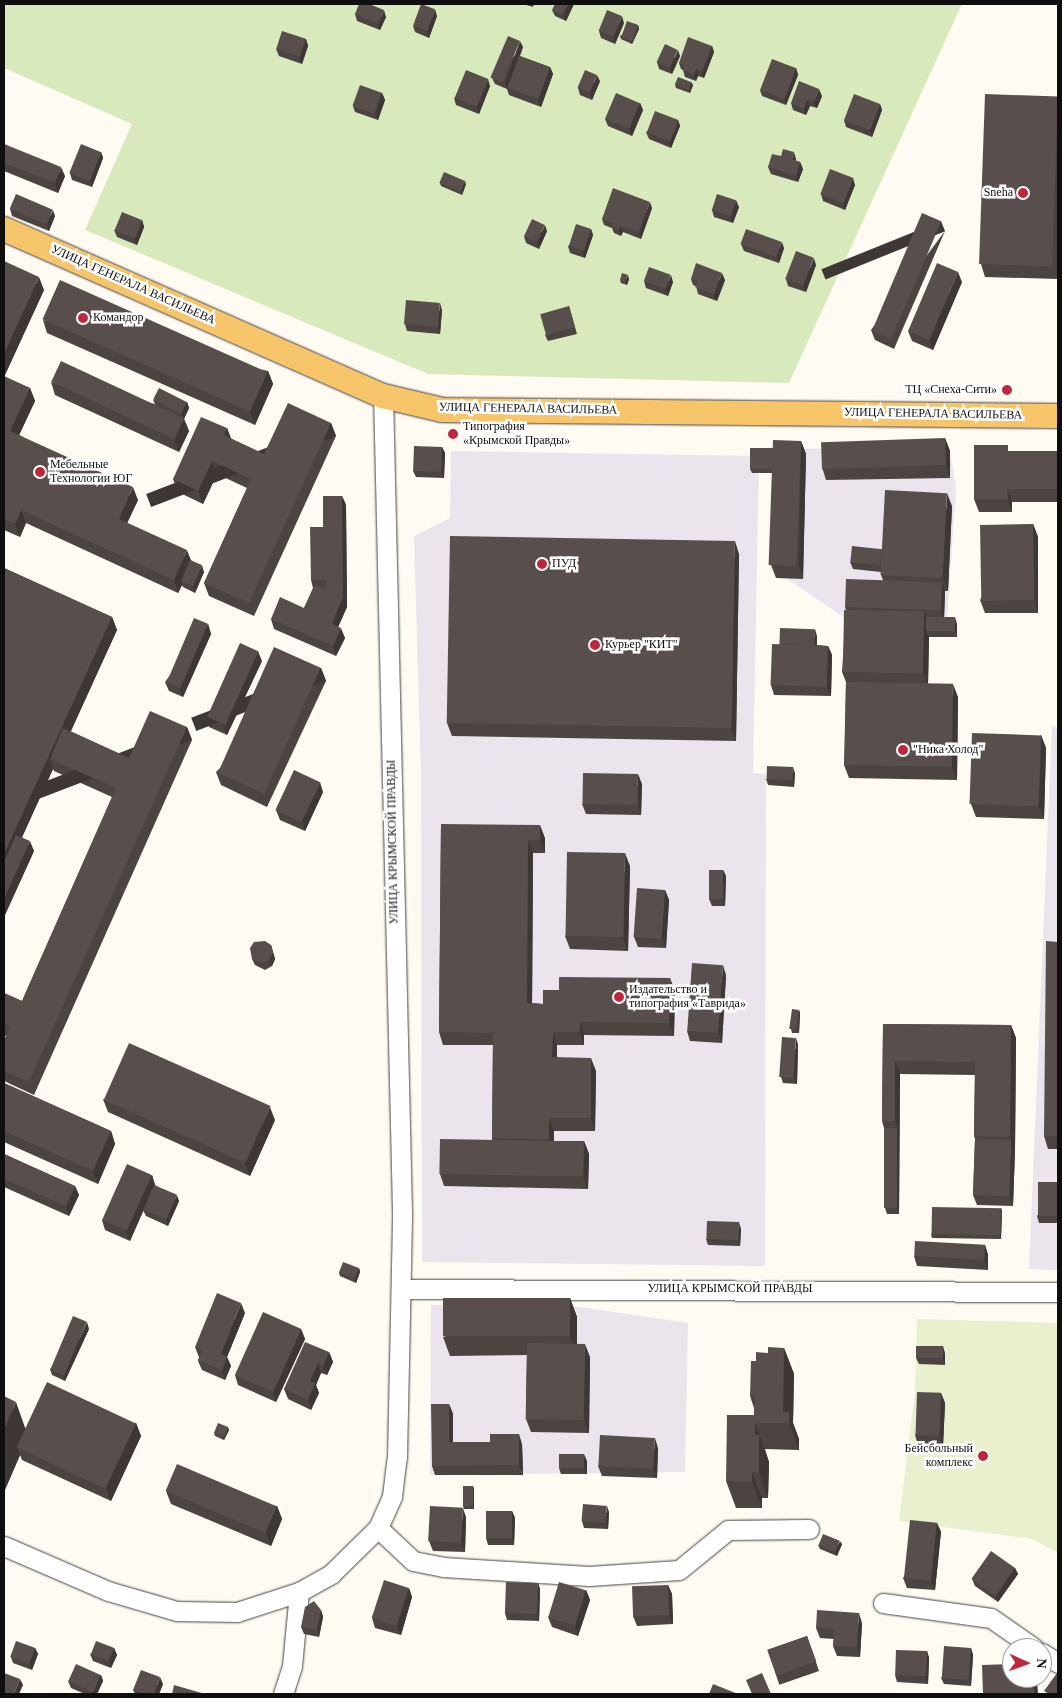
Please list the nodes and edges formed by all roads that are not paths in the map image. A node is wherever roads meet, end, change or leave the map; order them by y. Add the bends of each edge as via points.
1 (4, 229) edge
2 (383, 396) junction
3 (1058, 416) edge
4 (402, 1289) junction
5 (1058, 1292) edge
6 (378, 1528) junction
7 (809, 1529) dead end
8 (4, 1546) edge
9 (299, 1592) junction
10 (883, 1603) dead end
11 (1020, 1638) edge
12 (283, 1694) edge

1 - 2 main road, УЛИЦА ГЕНЕРАЛА ВАСИЛЬЕВА
2 - 3 main road, УЛИЦА ГЕНЕРАЛА ВАСИЛЬЕВА via 442,410
2 - 4 street, УЛИЦА КРЫМСКОЙ ПРАВДЫ
4 - 5 street, УЛИЦА КРЫМСКОЙ ПРАВДЫ
4 - 6 street, УЛИЦА КРЫМСКОЙ ПРАВДЫ via 397,1458 392,1496
6 - 7 street via 413,1561 589,1576 679,1570 728,1530
6 - 9 street, УЛИЦА КРЫМСКОЙ ПРАВДЫ via 331,1574
8 - 9 street, УЛИЦА КРЫМСКОЙ ПРАВДЫ via 108,1591 177,1611 238,1612
9 - 12 street via 292,1666
10 - 11 street via 991,1618

